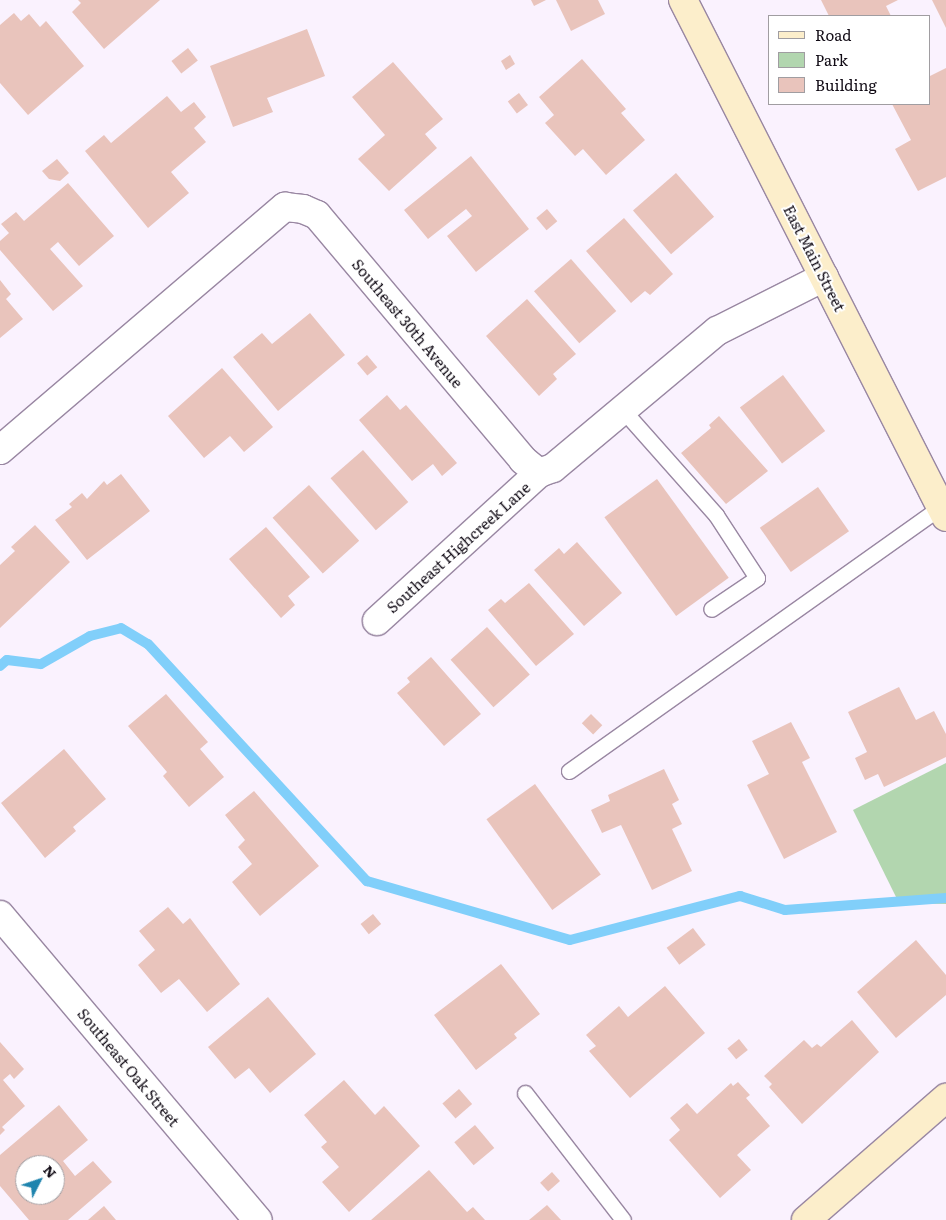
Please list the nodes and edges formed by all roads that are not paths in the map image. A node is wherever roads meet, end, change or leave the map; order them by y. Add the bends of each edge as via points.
1 (682, 0) edge
2 (824, 277) junction
3 (622, 409) junction
4 (0, 450) edge
5 (539, 473) junction
6 (944, 512) edge
7 (711, 610) dead end
8 (377, 621) dead end
9 (569, 771) dead end
10 (0, 915) edge
11 (525, 1093) dead end
12 (946, 1098) edge
13 (258, 1220) edge
14 (623, 1220) edge
15 (806, 1220) edge

1 - 2 main road, East Main Street
2 - 3 street via 718,331
2 - 6 main road, East Main Street
3 - 5 street via 553,468
3 - 7 lane via 716,516 757,578
4 - 5 street, Southeast 30th Avenue via 285,207 317,215 523,460
5 - 8 street, Southeast Highcreek Lane
6 - 9 lane
10 - 13 street, Southeast Oak Street
11 - 14 lane
12 - 15 main road

